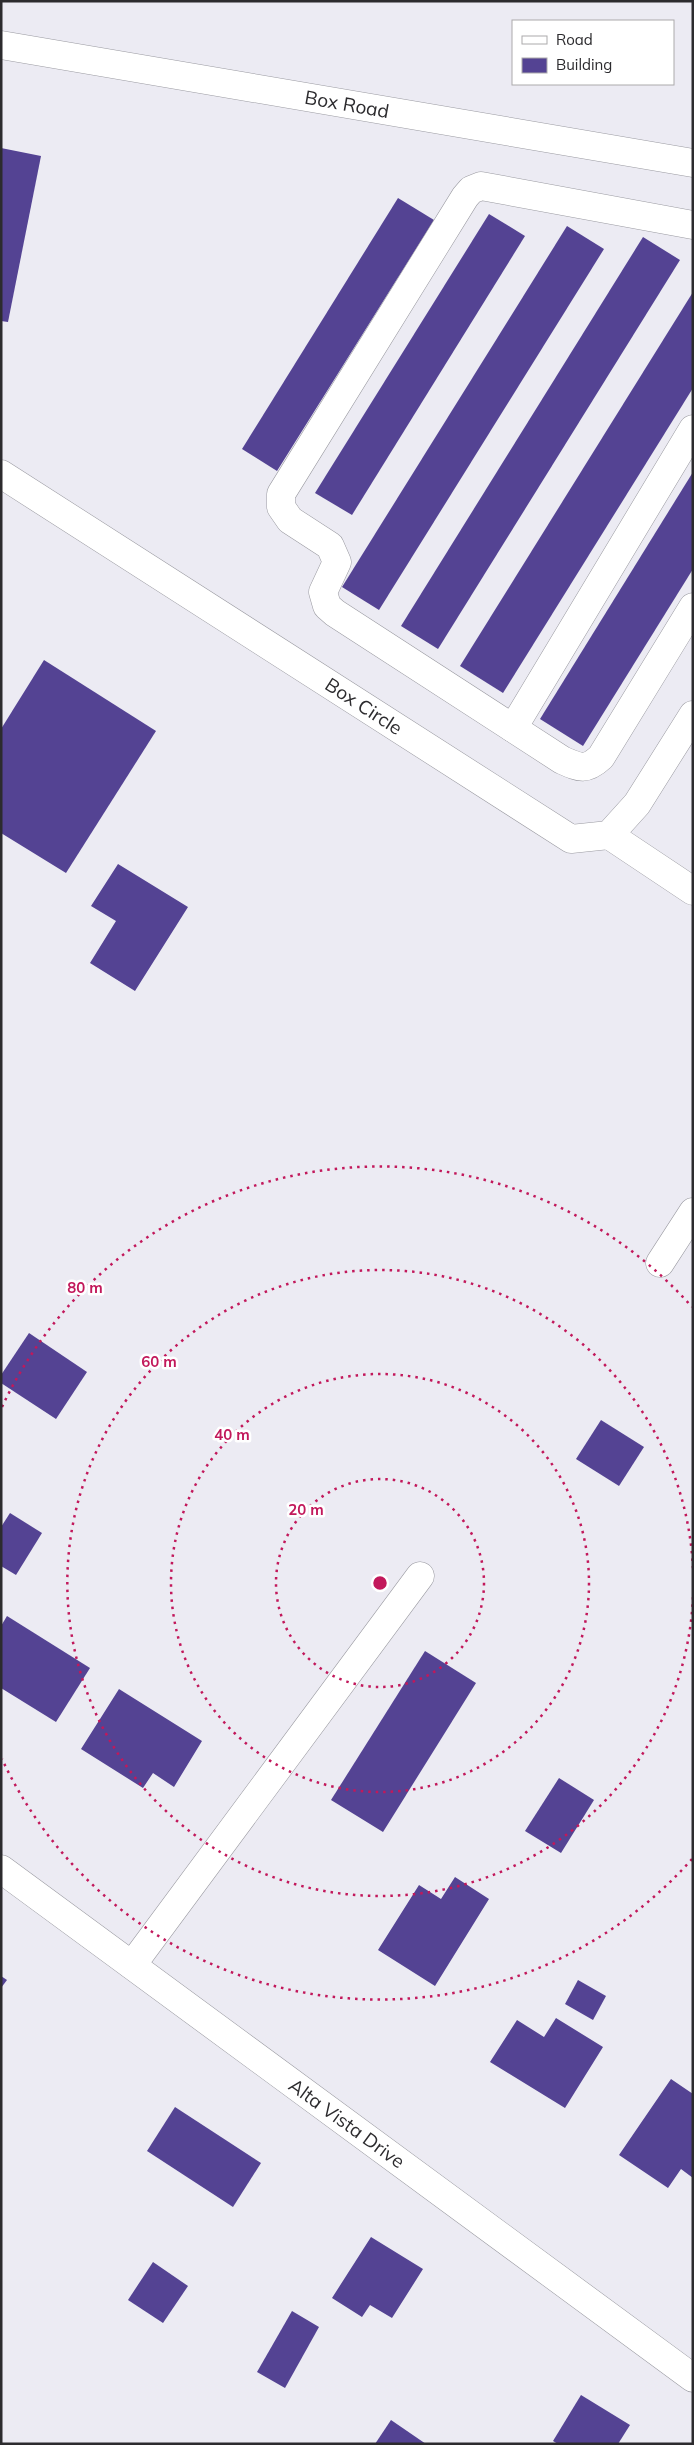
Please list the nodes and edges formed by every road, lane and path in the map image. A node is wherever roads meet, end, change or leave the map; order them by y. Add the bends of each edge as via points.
1 (1, 45) edge
2 (693, 163) edge
3 (693, 225) edge
4 (693, 429) edge
5 (1, 474) edge
6 (693, 607) edge
7 (693, 715) edge
8 (512, 728) junction
9 (609, 835) junction
10 (693, 891) edge
11 (693, 1212) edge
12 (660, 1263) dead end
13 (420, 1576) dead end
14 (1, 1869) edge
15 (132, 1965) junction
16 (693, 2378) edge

1 - 2 street, Box Road
3 - 8 street via 481,186 471,190 282,494 281,507 290,520 330,546 334,554 337,562 323,592 327,606
4 - 8 street
5 - 9 street, Box Circle via 572,839
6 - 8 street via 601,756 591,766 578,768
7 - 9 street via 637,804
9 - 10 street
11 - 12 street
13 - 15 street
14 - 15 street, Alta Vista Drive
15 - 16 street, Alta Vista Drive

